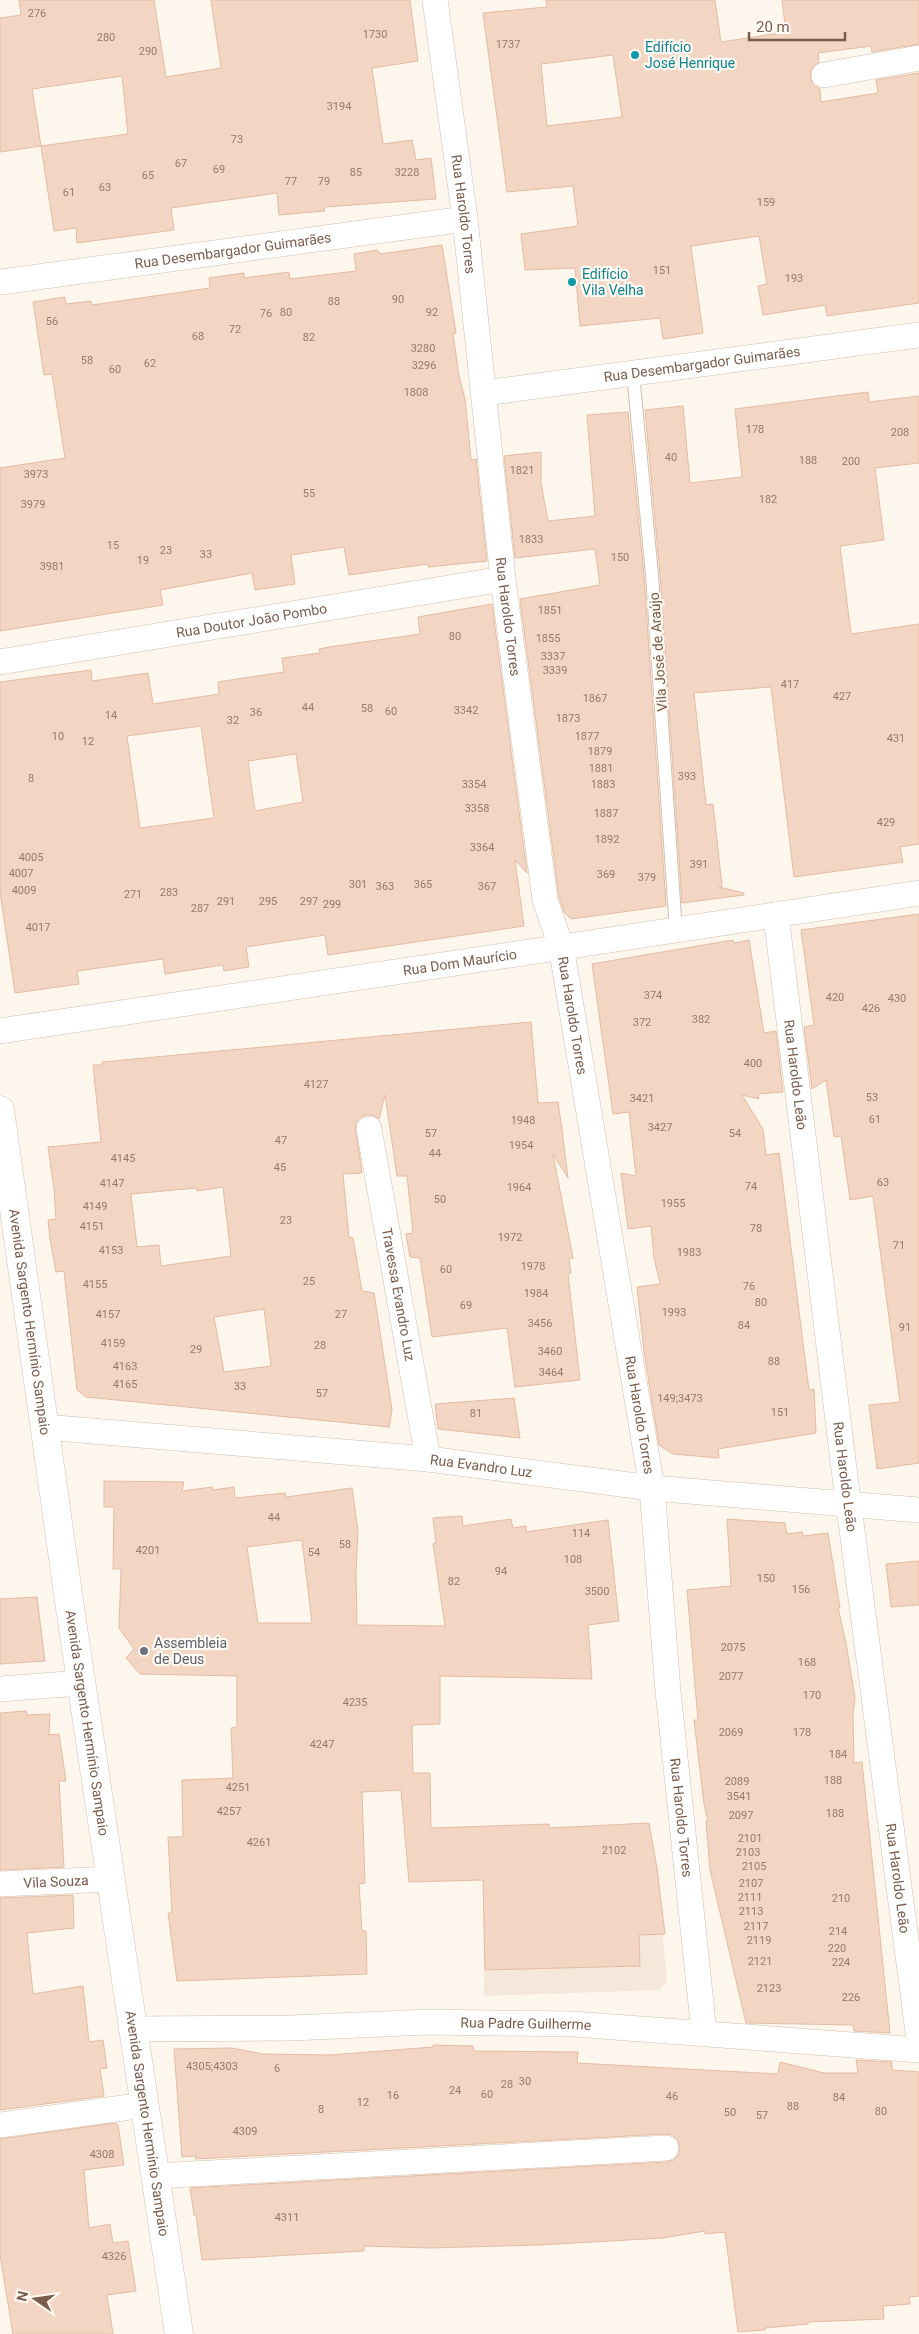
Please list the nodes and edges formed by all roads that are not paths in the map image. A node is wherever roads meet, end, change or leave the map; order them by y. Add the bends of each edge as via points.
1 (435, 0) edge
2 (919, 58) edge
3 (824, 75) dead end
4 (465, 218) junction
5 (0, 282) edge
6 (919, 335) edge
7 (634, 373) junction
8 (484, 393) junction
9 (503, 579) junction
10 (0, 662) edge
11 (919, 893) edge
12 (776, 915) junction
13 (676, 932) junction
14 (561, 946) junction
15 (0, 1031) edge
16 (1, 1118) edge
17 (368, 1129) dead end
18 (44, 1428) junction
19 (428, 1459) junction
20 (652, 1488) junction
21 (848, 1502) junction
22 (919, 1510) edge
23 (81, 1683) junction
24 (0, 1689) edge
25 (112, 1879) junction
26 (0, 1884) edge
27 (132, 2029) junction
28 (704, 2032) junction
29 (919, 2039) edge
30 (919, 2050) edge
31 (144, 2104) junction
32 (0, 2125) edge
33 (666, 2148) dead end
34 (154, 2176) junction
35 (179, 2334) edge

1 - 4 street, Rua Haroldo Torres
2 - 3 street
4 - 5 street, Rua Desembargador Guimarães
4 - 8 street, Rua Haroldo Torres
6 - 7 street, Rua Desembargador Guimarães
7 - 8 street, Rua Desembargador Guimarães
7 - 13 lane, Vila José de Araújo via 652,576
8 - 9 street, Rua Haroldo Torres
9 - 10 street, Rua Doutor João Pombo
9 - 14 street, Rua Haroldo Torres via 545,900
11 - 12 street, Rua Dom Maurício
12 - 13 street, Rua Dom Maurício
12 - 21 street, Rua Haroldo Leão
13 - 14 street, Rua Dom Maurício
14 - 15 street, Rua Dom Maurício
14 - 20 street, Rua Haroldo Torres
16 - 18 main road, Avenida Sargento Hermínio Sampaio
17 - 19 street, Travessa Evandro Luz
18 - 19 street, Rua Evandro Luz
18 - 23 main road, Avenida Sargento Hermínio Sampaio
19 - 20 street, Rua Evandro Luz
20 - 21 street, Rua Evandro Luz
20 - 28 street, Rua Haroldo Torres via 668,1691
21 - 22 street, Rua Evandro Luz
21 - 29 street, Rua Haroldo Leão
23 - 24 street
23 - 25 main road, Avenida Sargento Hermínio Sampaio
25 - 26 street, Vila Souza
25 - 27 main road, Avenida Sargento Hermínio Sampaio
27 - 28 street, Rua Padre Guilherme via 291,2028 427,2022 574,2024
27 - 31 main road, Avenida Sargento Hermínio Sampaio
28 - 30 street, Rua Padre Guilherme
31 - 32 street
31 - 34 main road, Avenida Sargento Hermínio Sampaio
33 - 34 street
34 - 35 main road, Avenida Sargento Hermínio Sampaio

